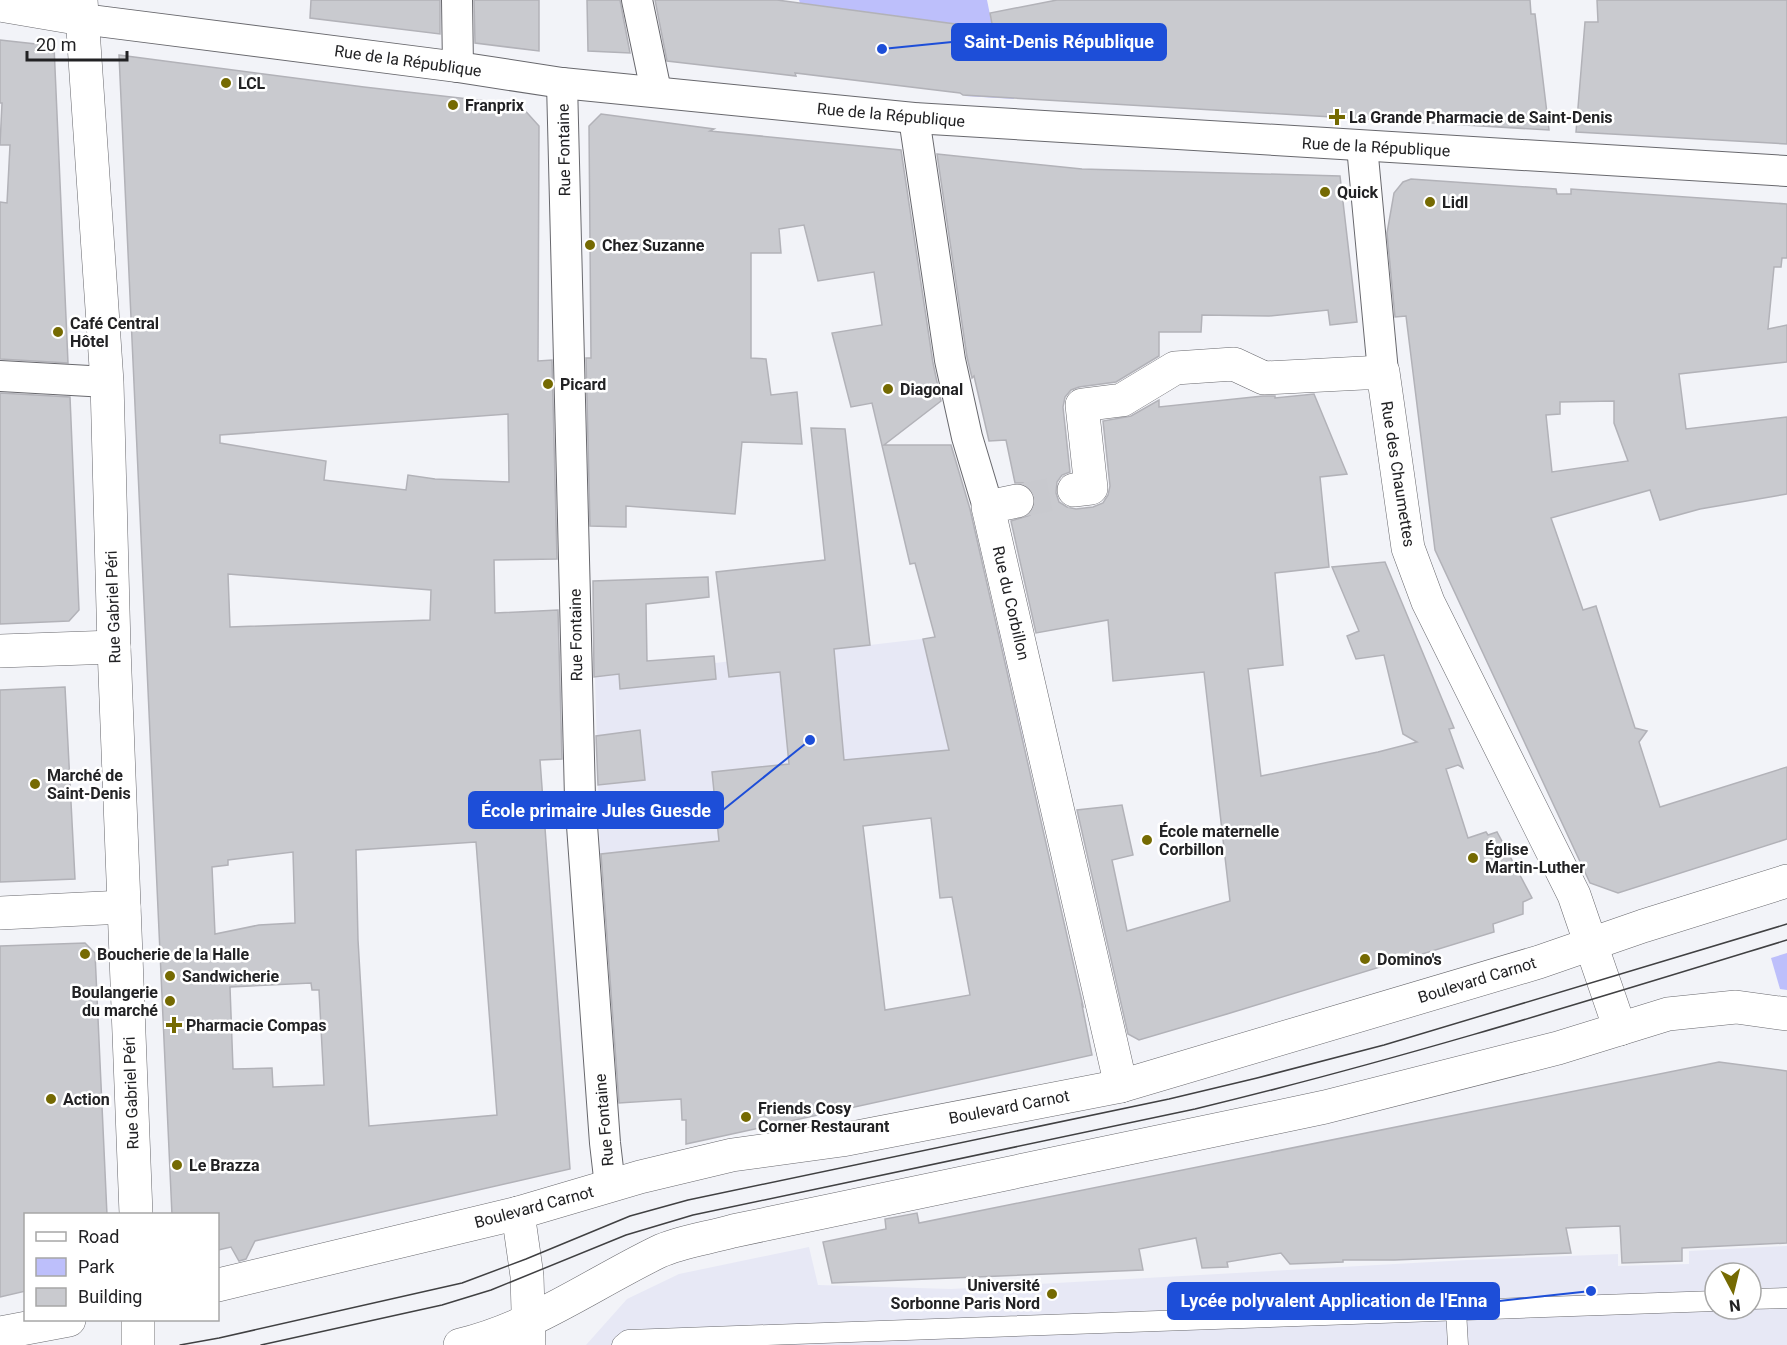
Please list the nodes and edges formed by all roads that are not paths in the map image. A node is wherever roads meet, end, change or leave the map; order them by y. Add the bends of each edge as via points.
1 (457, 0) edge
2 (637, 0) edge
3 (0, 5) edge
4 (82, 10) edge
5 (458, 68) junction
6 (562, 83) junction
7 (656, 92) junction
8 (914, 118) junction
9 (1362, 146) junction
10 (1787, 171) edge
11 (1383, 372) junction
12 (0, 376) edge
13 (107, 382) junction
14 (1074, 490) tunnel mouth
15 (1003, 504) joint
16 (114, 647) junction
17 (0, 651) edge
18 (1787, 881) edge
19 (124, 907) junction
20 (0, 913) edge
21 (1591, 943) junction
22 (1787, 1014) edge
23 (1620, 1029) junction
24 (1120, 1086) junction
25 (610, 1186) junction
26 (136, 1213) edge
27 (518, 1213) junction
28 (219, 1285) edge
29 (1787, 1298) edge
30 (1763, 1299) edge
31 (1703, 1301) edge
32 (1456, 1310) junction
33 (64, 1321) edge
34 (138, 1321) edge
35 (0, 1333) edge
36 (529, 1333) edge
37 (138, 1345) edge
38 (460, 1345) edge
39 (622, 1345) edge
40 (1458, 1345) edge

1 - 5 street
2 - 7 street
3 - 4 street, Rue de la République
4 - 5 street, Rue de la République
4 - 13 street, Rue Gabriel Péri
5 - 6 street, Rue de la République
6 - 7 street, Rue de la République
6 - 25 street, Rue Fontaine via 580,798
7 - 8 street, Rue de la République
8 - 9 street, Rue de la République
8 - 15 street, Rue du Corbillon via 950,360 967,437
9 - 10 street, Rue de la République
9 - 11 street, Rue des Chaumettes
11 - 14 street via 1264,378 1234,364 1175,368 1144,398 1082,405 1091,488
11 - 21 street, Rue des Chaumettes via 1408,548 1428,602 1574,895
12 - 13 street
13 - 16 street, Rue Gabriel Péri
15 - 24 street, Rue du Corbillon
16 - 17 street
16 - 19 street, Rue Gabriel Péri
18 - 21 street, Boulevard Carnot
19 - 20 street
19 - 26 street, Rue Gabriel Péri
21 - 23 street, Rue des Chaumettes
21 - 24 street, Boulevard Carnot via 1539,962
22 - 23 street via 1736,1006 1668,1014
23 - 36 street via 1325,1107 733,1231 660,1251
24 - 25 street, Boulevard Carnot via 842,1140 732,1155
25 - 27 street, Boulevard Carnot
27 - 28 street, Boulevard Carnot
27 - 36 street via 528,1276
29 - 30 lane
31 - 32 lane
32 - 39 lane via 628,1340
32 - 40 lane
33 - 35 street
34 - 37 street
36 - 38 street

